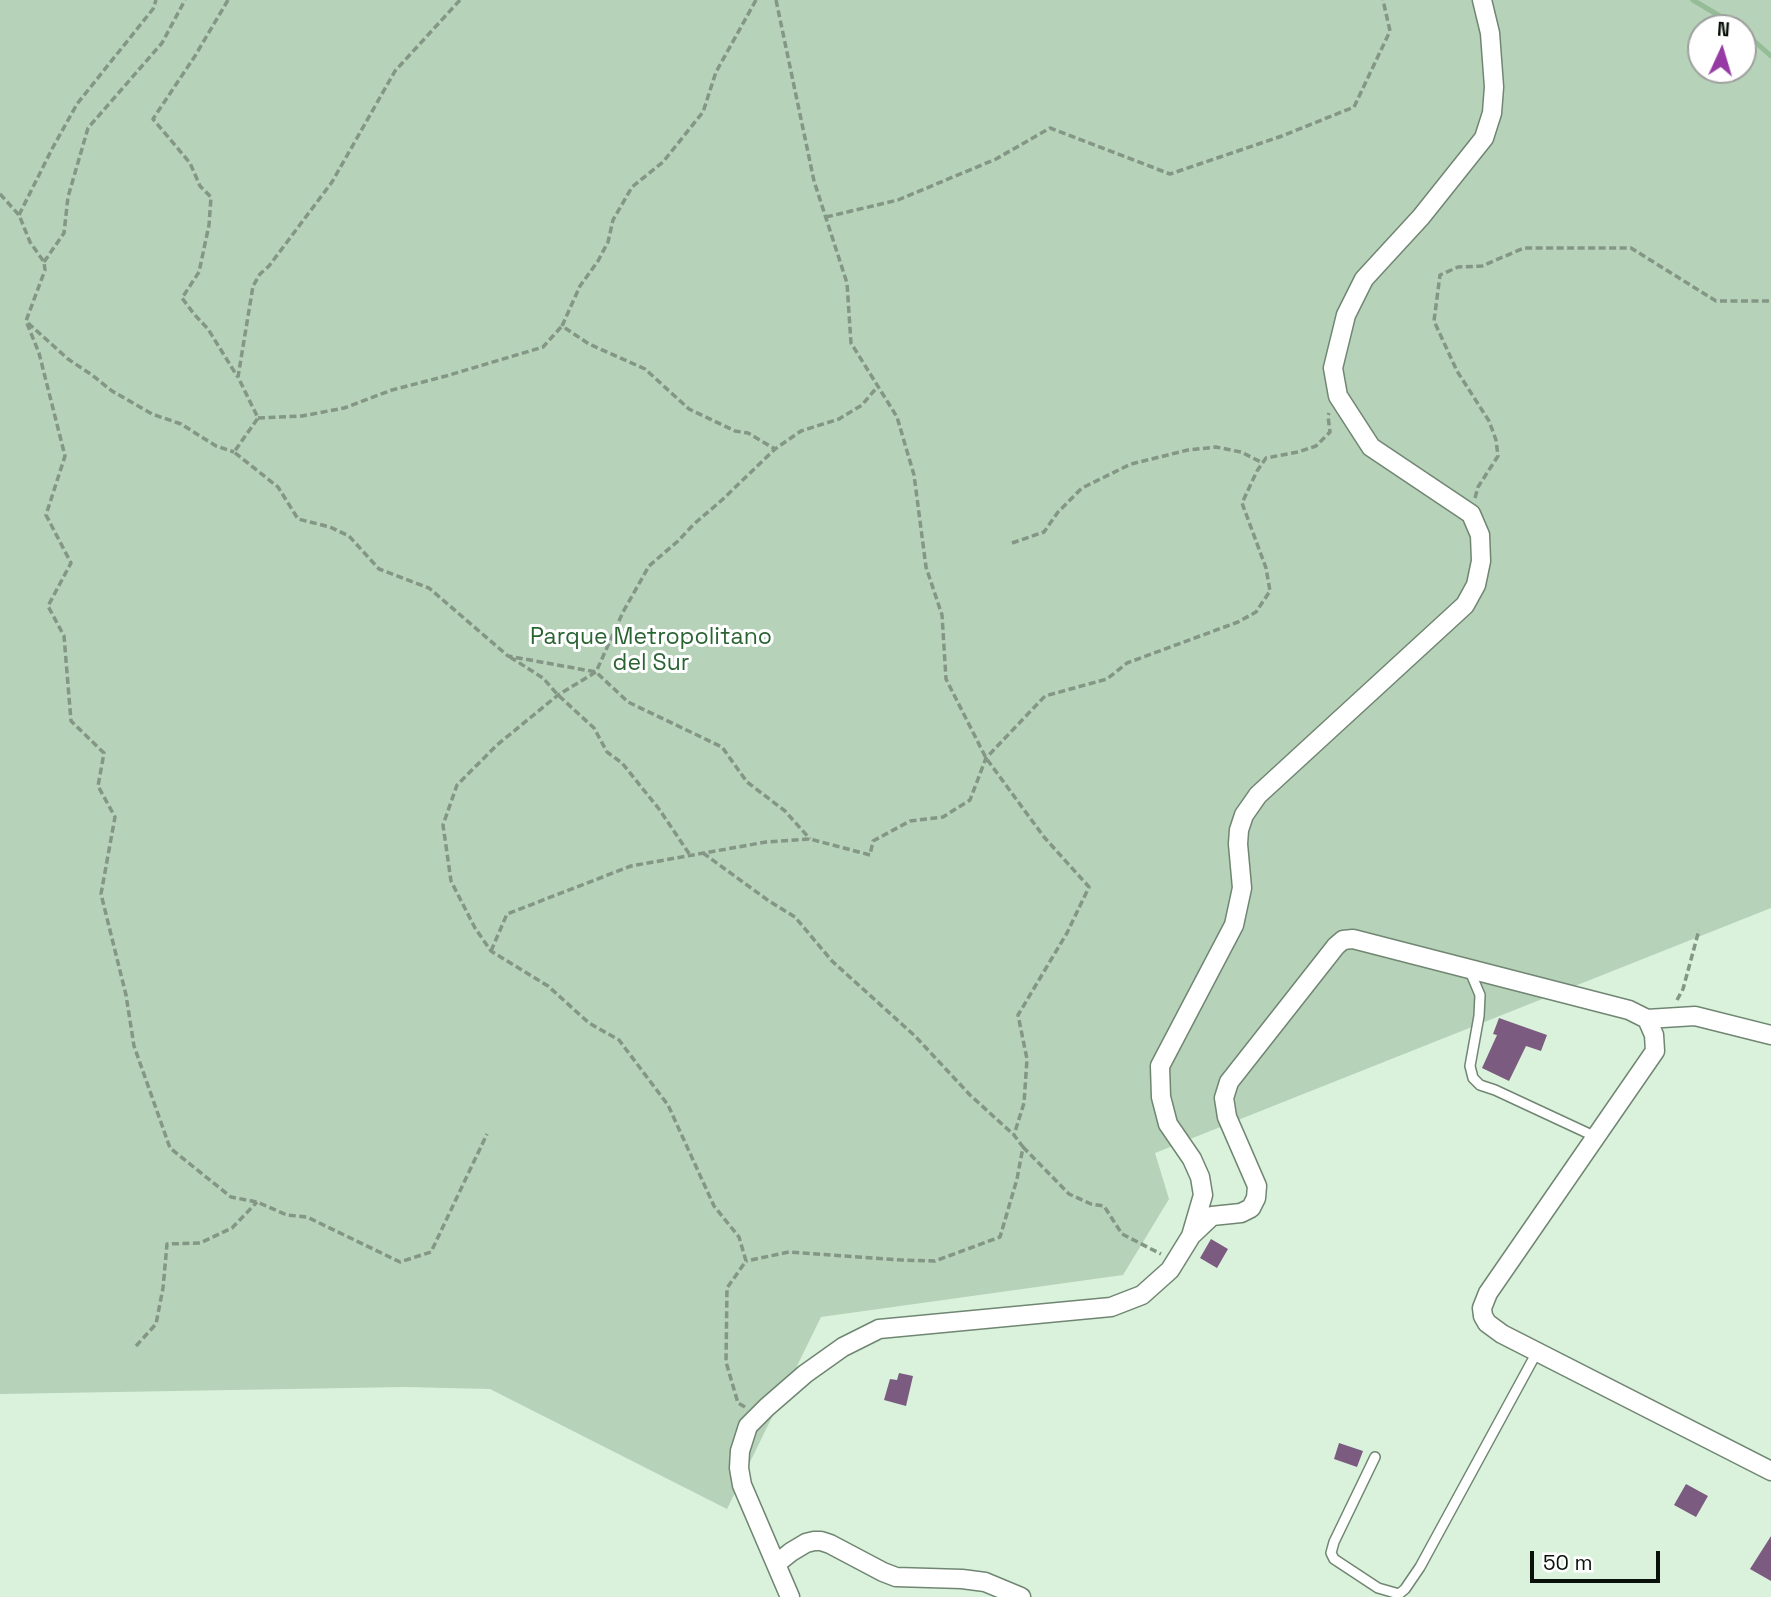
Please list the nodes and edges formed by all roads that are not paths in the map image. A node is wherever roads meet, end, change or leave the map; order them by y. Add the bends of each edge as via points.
1 (1482, 0) edge
2 (1469, 969) junction
3 (1647, 1019) junction
4 (1771, 1035) edge
5 (1596, 1137) junction
6 (1191, 1236) junction
7 (1537, 1352) junction
8 (1375, 1457) dead end
9 (1771, 1471) edge
10 (776, 1564) junction
11 (790, 1597) edge
12 (1021, 1597) edge

1 - 6 street via 1494,87 1484,138 1364,279 1346,315 1333,368 1338,396 1371,447 1471,514 1480,535 1476,585 1465,605 1258,795 1244,814 1238,830 1242,887 1234,925 1160,1066 1168,1124 1200,1177 1203,1195
2 - 3 street via 1629,1010
2 - 5 lane via 1480,995 1469,1066 1473,1078
2 - 6 street via 1353,939 1336,946 1229,1082 1224,1098 1227,1117 1257,1186 1256,1198 1251,1208 1241,1213 1212,1216
3 - 4 street via 1695,1016
3 - 5 street via 1655,1051
5 - 7 street via 1482,1308 1487,1323
6 - 10 street via 1170,1270 1142,1296 1111,1307 879,1329 805,1374 748,1426 740,1451 742,1485
7 - 8 lane via 1420,1567 1399,1594 1378,1588 1331,1553
7 - 9 street
10 - 11 street
10 - 12 street via 806,1544 821,1541 896,1577 985,1582

